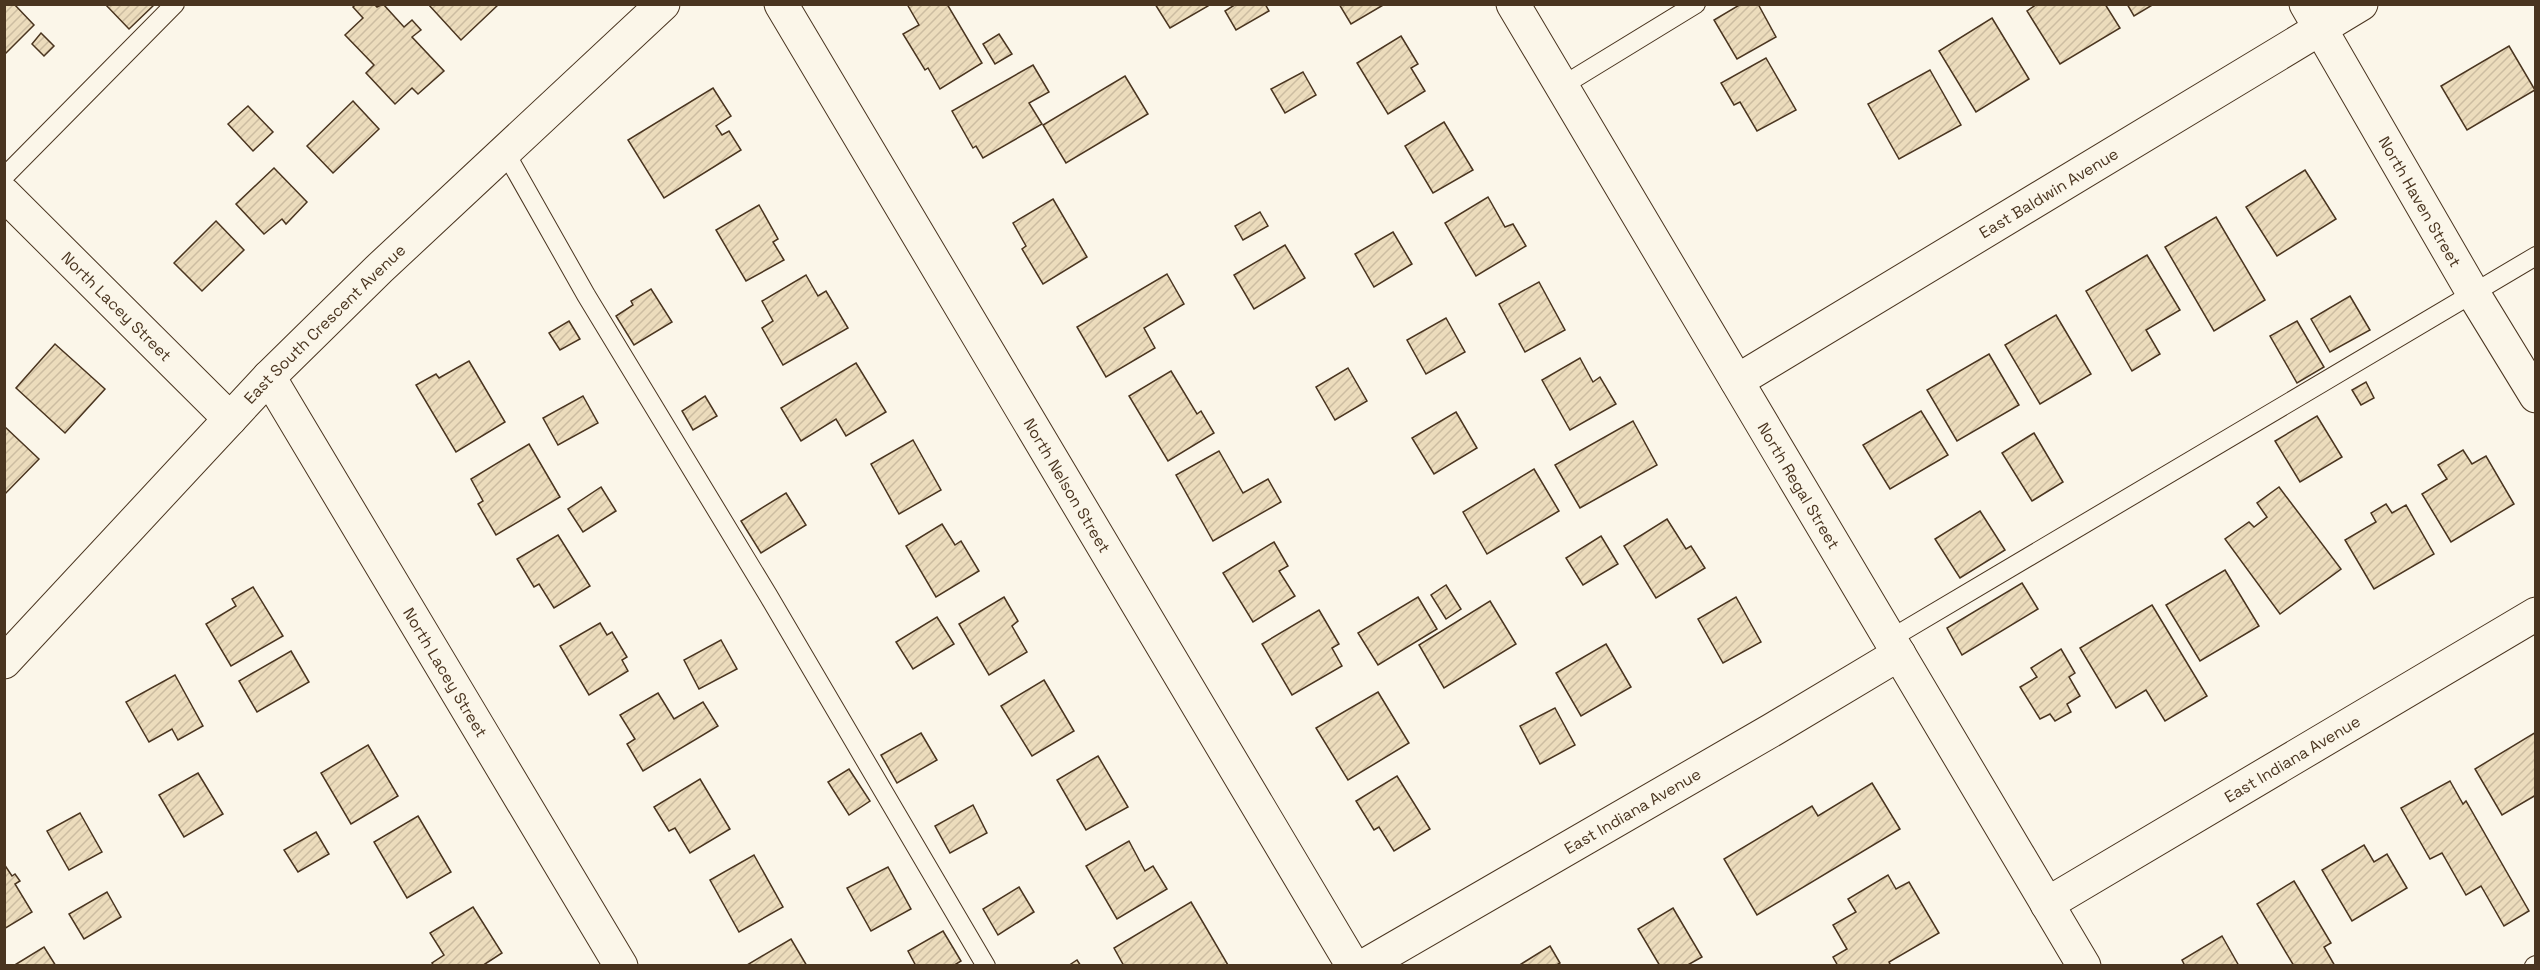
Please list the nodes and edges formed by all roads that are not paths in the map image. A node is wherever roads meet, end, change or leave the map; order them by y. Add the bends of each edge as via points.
1 (175, 4) edge
2 (663, 4) edge
3 (781, 4) edge
4 (1513, 4) edge
5 (1696, 4) edge
6 (2361, 4) edge
7 (2314, 16) edge
8 (1562, 86) junction
9 (504, 150) junction
10 (4, 177) edge
11 (4, 194) edge
12 (2535, 256) edge
13 (2473, 293) junction
14 (269, 377) junction
15 (1737, 381) junction
16 (2535, 396) edge
17 (230, 419) junction
18 (2535, 614) edge
19 (1894, 646) junction
20 (4, 662) edge
21 (2047, 904) junction
22 (621, 966) edge
23 (986, 966) edge
24 (1353, 966) edge
25 (1364, 966) edge
26 (2084, 966) edge

1 - 10 lane
2 - 9 street, East South Crescent Avenue
3 - 24 street, North Nelson Street
4 - 8 street, North Regal Street
5 - 8 lane
6 - 7 street, East Baldwin Avenue
7 - 13 street, North Haven Street
7 - 15 street, East Baldwin Avenue
8 - 15 street, North Regal Street
9 - 14 street, East South Crescent Avenue
9 - 23 lane via 586,295
11 - 17 street, North Lacey Street
12 - 13 lane
13 - 16 street, North Haven Street
13 - 19 lane
14 - 17 street, East South Crescent Avenue
14 - 22 street, North Lacey Street
15 - 19 street, North Regal Street
17 - 20 street, East South Crescent Avenue
18 - 21 street, East Indiana Avenue
19 - 21 street, North Regal Street
19 - 25 street, East Indiana Avenue via 1772,730
21 - 26 street, North Regal Street

